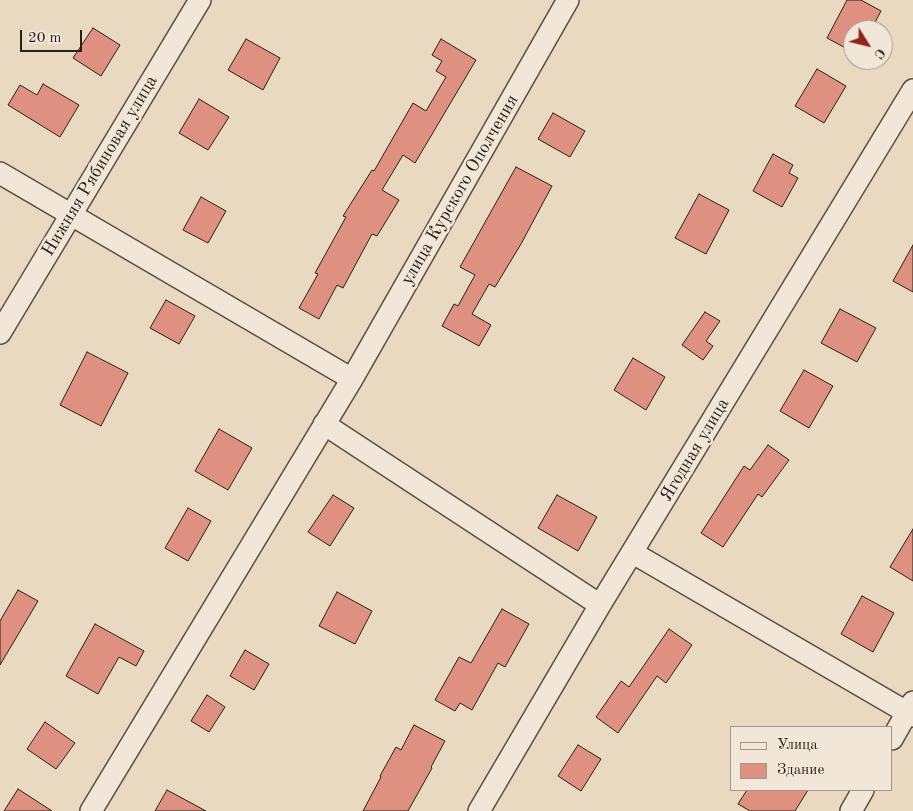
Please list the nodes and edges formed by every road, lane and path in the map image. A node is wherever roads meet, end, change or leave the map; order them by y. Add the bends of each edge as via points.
1 (200, 0) edge
2 (568, 0) edge
3 (913, 90) edge
4 (0, 173) edge
5 (71, 215) junction
6 (0, 333) edge
7 (352, 379) junction
8 (324, 424) junction
9 (633, 553) junction
10 (600, 605) junction
11 (911, 710) edge
12 (893, 737) edge
13 (862, 791) edge
14 (91, 811) edge
15 (479, 811) edge
16 (851, 811) edge

1 - 5 street, Нижняя Рябиновая улица
2 - 7 street, улица Курского Ополчения
3 - 9 street, Ягодная улица
4 - 5 street
5 - 6 street, Нижняя Рябиновая улица
5 - 7 street
7 - 8 street, улица Курского Ополчения
8 - 10 street
8 - 14 street, улица Курского Ополчения
9 - 10 street, Ягодная улица
9 - 11 street
10 - 15 street, Ягодная улица
11 - 12 street
13 - 16 street

